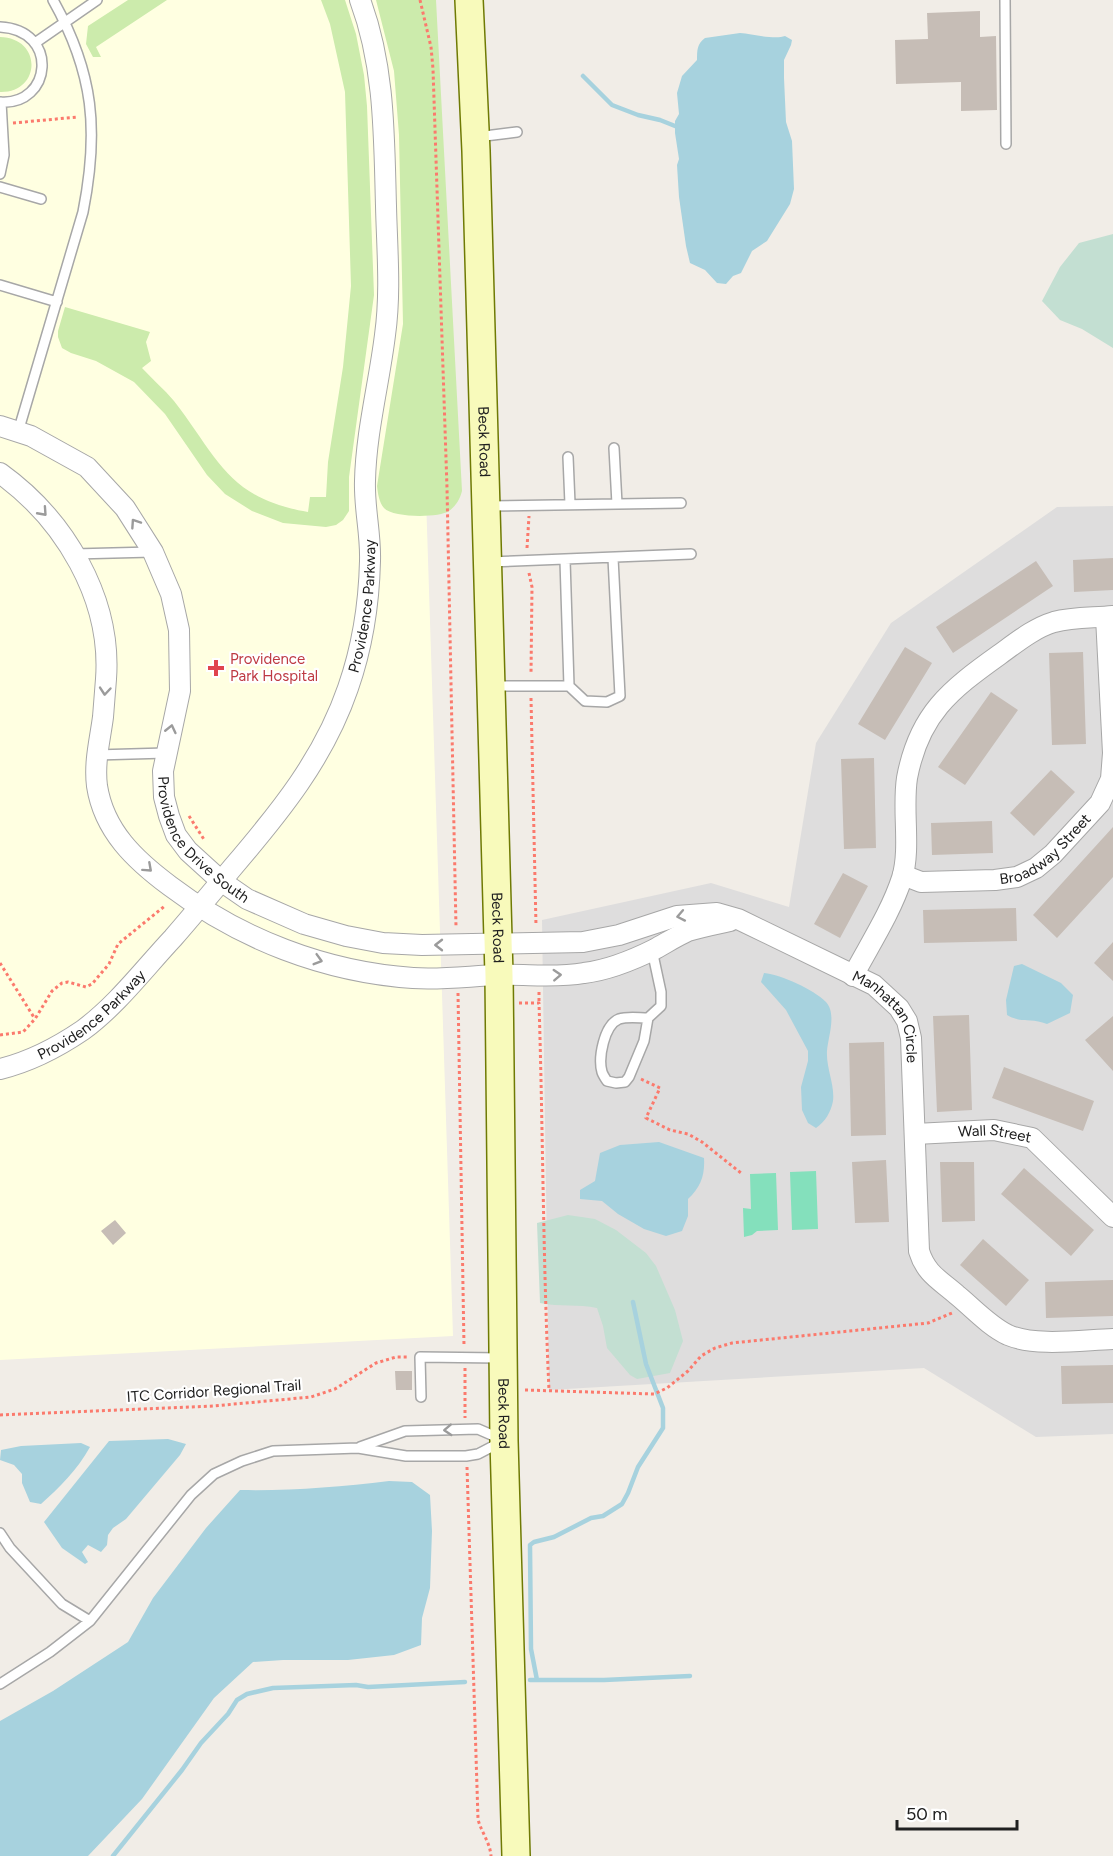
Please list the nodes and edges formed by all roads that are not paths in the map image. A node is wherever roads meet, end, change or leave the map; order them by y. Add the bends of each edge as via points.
1 (53, 0) edge
2 (98, 0) edge
3 (360, 0) edge
4 (469, 0) edge
5 (1005, 0) edge
6 (65, 22) junction
7 (0, 27) edge
8 (35, 43) junction
9 (0, 102) edge
10 (517, 132) dead end
11 (475, 137) junction
12 (1006, 144) dead end
13 (0, 174) edge
14 (0, 187) edge
15 (41, 199) dead end
16 (0, 285) edge
17 (57, 302) junction
18 (9, 429) edge
19 (615, 448) dead end
20 (568, 457) dead end
21 (0, 473) edge
22 (681, 503) dead end
23 (570, 504) junction
24 (617, 504) junction
25 (485, 506) junction
26 (153, 552) junction
27 (74, 554) junction
28 (692, 554) dead end
29 (613, 558) junction
30 (565, 560) junction
31 (487, 562) junction
32 (1109, 617) edge
33 (490, 686) junction
34 (569, 686) junction
35 (166, 753) junction
36 (96, 755) junction
37 (903, 875) junction
38 (221, 881) junction
39 (199, 908) junction
40 (738, 919) junction
41 (647, 926) junction
42 (597, 940) junction
43 (498, 944) junction
44 (652, 950) junction
45 (601, 970) junction
46 (499, 975) junction
47 (853, 976) junction
48 (648, 1018) junction
49 (0, 1070) edge
50 (915, 1134) junction
51 (1113, 1217) edge
52 (1113, 1339) edge
53 (504, 1358) junction
54 (421, 1397) dead end
55 (504, 1441) junction
56 (358, 1448) junction
57 (0, 1533) edge
58 (90, 1621) junction
59 (0, 1684) edge
60 (516, 1856) edge

1 - 6 lane
2 - 6 lane
3 - 38 street, Providence Parkway via 381,80 389,291 364,482 370,562 364,620 349,687 333,727 279,814
4 - 11 main road, Beck Road
5 - 12 lane
6 - 8 lane
6 - 17 lane via 81,64 91,116 92,148 83,212
7 - 8 lane via 23,32
8 - 9 lane via 42,61 37,84 19,100
9 - 13 lane via 4,155
10 - 11 lane
11 - 25 main road, Beck Road
14 - 15 lane
16 - 17 lane
17 - 18 lane
26 -> 18 street, Providence Drive South via 125,508 87,467 32,436
19 - 24 lane
20 - 23 lane
21 -> 27 street via 41,509
22 - 24 lane
23 - 24 lane
23 - 25 lane
25 - 31 main road, Beck Road
26 - 27 lane
35 -> 26 street, Providence Drive South via 180,691 179,640 171,594
27 -> 36 street via 96,601 105,646 103,716
28 - 29 lane
29 - 30 lane
29 - 34 lane via 620,696 607,702 585,700
30 - 31 lane
30 - 34 lane
31 - 33 main road, Beck Road
32 - 37 street, Manhattan Circle via 1069,619 1038,628 947,695 919,738 908,775
32 - 37 street, Broadway Street via 1113,753 1111,779 1100,803 1053,854 1017,877 921,882
33 - 34 lane
33 - 43 main road, Beck Road
35 - 36 lane
35 - 38 street, Providence Drive South via 164,797 176,835
36 -> 39 street via 100,802 111,829 125,848 155,875
37 - 47 street, Manhattan Circle
38 - 39 street, Providence Parkway
43 -> 38 street, Providence Drive South via 383,942 346,936 275,912
39 -> 46 street via 261,941 342,967 411,978
39 - 49 street, Providence Parkway via 116,1000 82,1030 18,1065
40 -> 41 street, Providence Drive South via 717,913 694,913
40 - 44 street via 687,932
40 - 47 street, Providence Drive South
41 - 42 street, Providence Drive South
41 - 44 street
42 - 43 street, Providence Drive South
42 - 45 street
43 - 46 main road, Beck Road
44 - 45 street
44 - 48 lane via 662,992 661,1006
46 -> 45 street via 549,976
46 - 53 main road, Beck Road
47 - 50 street, Manhattan Circle via 888,996 906,1021 911,1038
48 - 48 lane via 644,1041 625,1082 607,1081 602,1072 606,1034 616,1020
50 - 51 street, Wall Street via 994,1130 1032,1138
50 - 52 street, Manhattan Circle via 917,1236 922,1263 930,1275 1007,1335 1041,1341
53 - 54 lane via 420,1357
53 - 55 main road, Beck Road
55 - 56 lane via 466,1456 406,1456
55 -> 56 lane via 478,1429 405,1431
55 - 60 main road, Beck Road
56 - 58 lane via 273,1451 214,1474 191,1495
57 - 58 lane via 62,1604
58 - 59 lane

